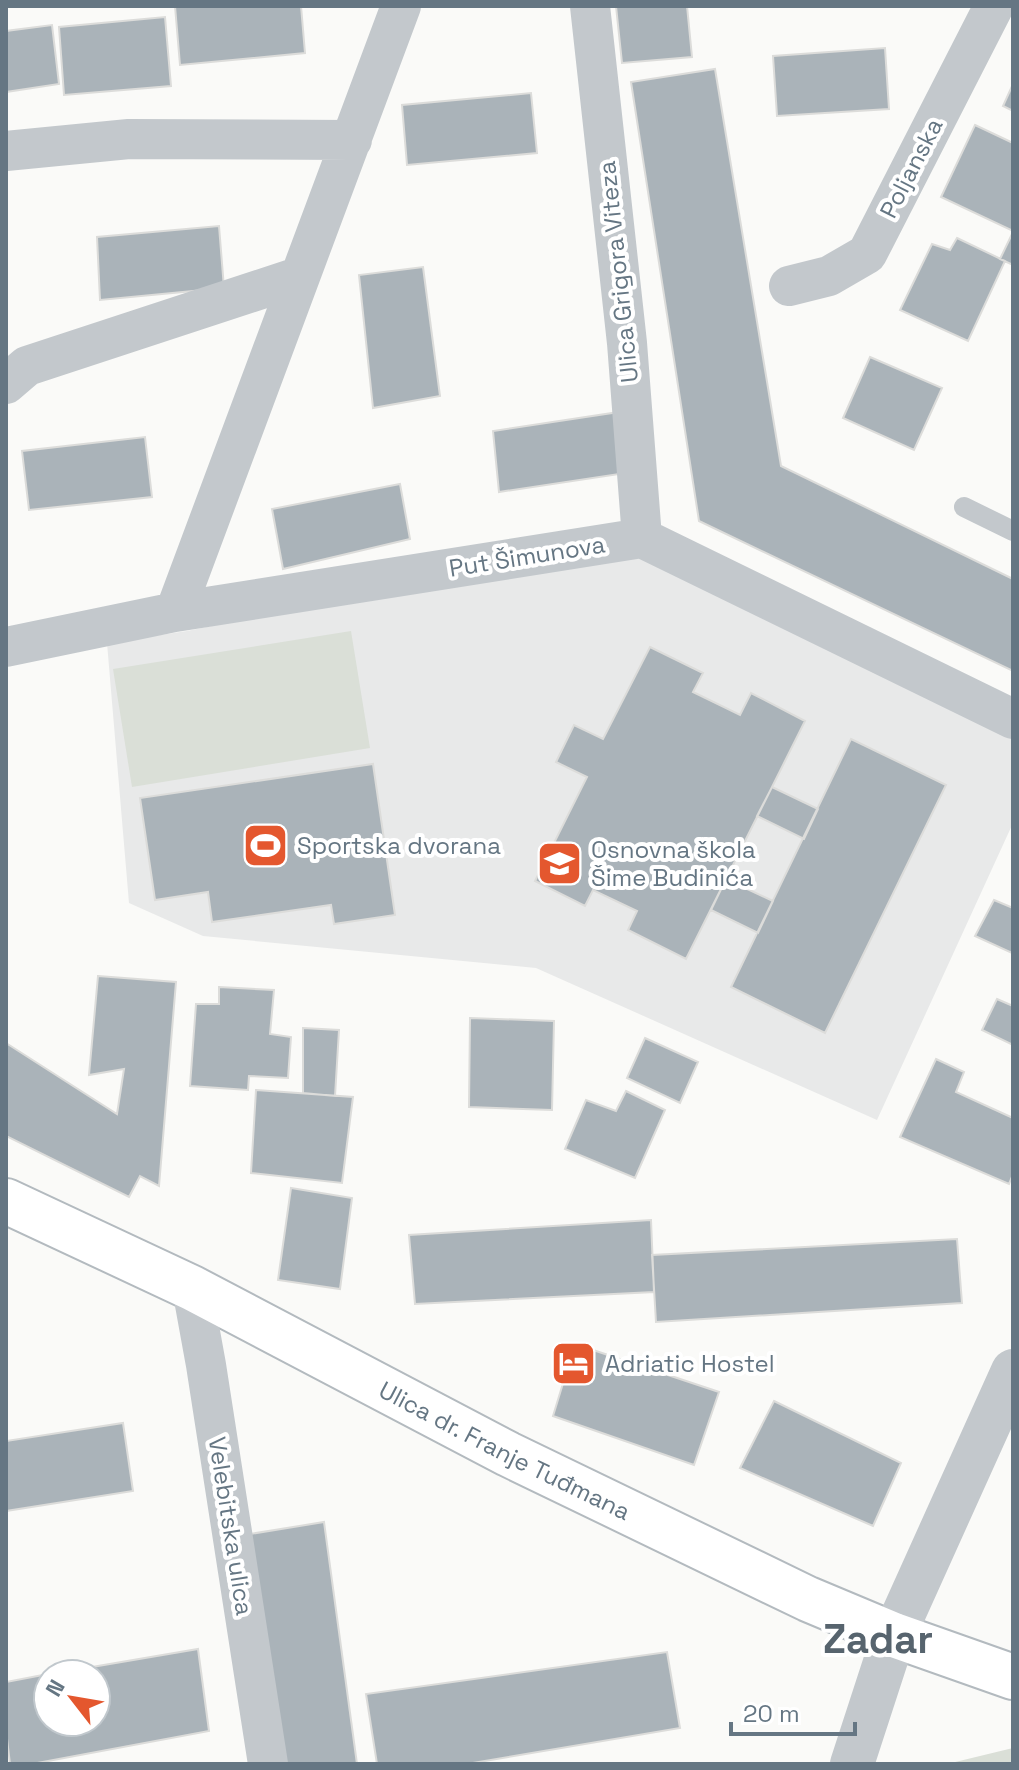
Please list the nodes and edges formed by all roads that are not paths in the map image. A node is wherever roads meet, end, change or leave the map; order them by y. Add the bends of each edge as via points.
1 (402, 6) edge
2 (590, 6) edge
3 (994, 6) edge
4 (352, 140) junction
5 (6, 151) edge
6 (298, 277) junction
7 (789, 286) dead end
8 (6, 384) edge
9 (964, 507) dead end
10 (1013, 531) edge
11 (642, 538) junction
12 (175, 612) junction
13 (6, 647) edge
14 (1013, 719) edge
15 (6, 1201) edge
16 (192, 1288) junction
17 (1013, 1371) edge
18 (894, 1635) junction
19 (1013, 1677) edge
20 (268, 1764) edge
21 (852, 1764) edge

1 - 4 street
2 - 11 street, Ulica Grigora Viteza via 627,343
3 - 7 street, Poljanska via 867,254 829,276
4 - 5 street via 129,139
4 - 6 street
6 - 8 street via 27,366
6 - 12 street
9 - 10 lane
11 - 12 street, Put Šimunova
11 - 14 street
12 - 13 street, Put Šimunova
15 - 16 main road, Ulica dr. Franje Tuđmana
16 - 18 main road, Ulica dr. Franje Tuđmana via 508,1454
16 - 20 street, Velebitska ulica
17 - 18 street
18 - 19 main road, Ulica dr. Franje Tuđmana
18 - 21 street

